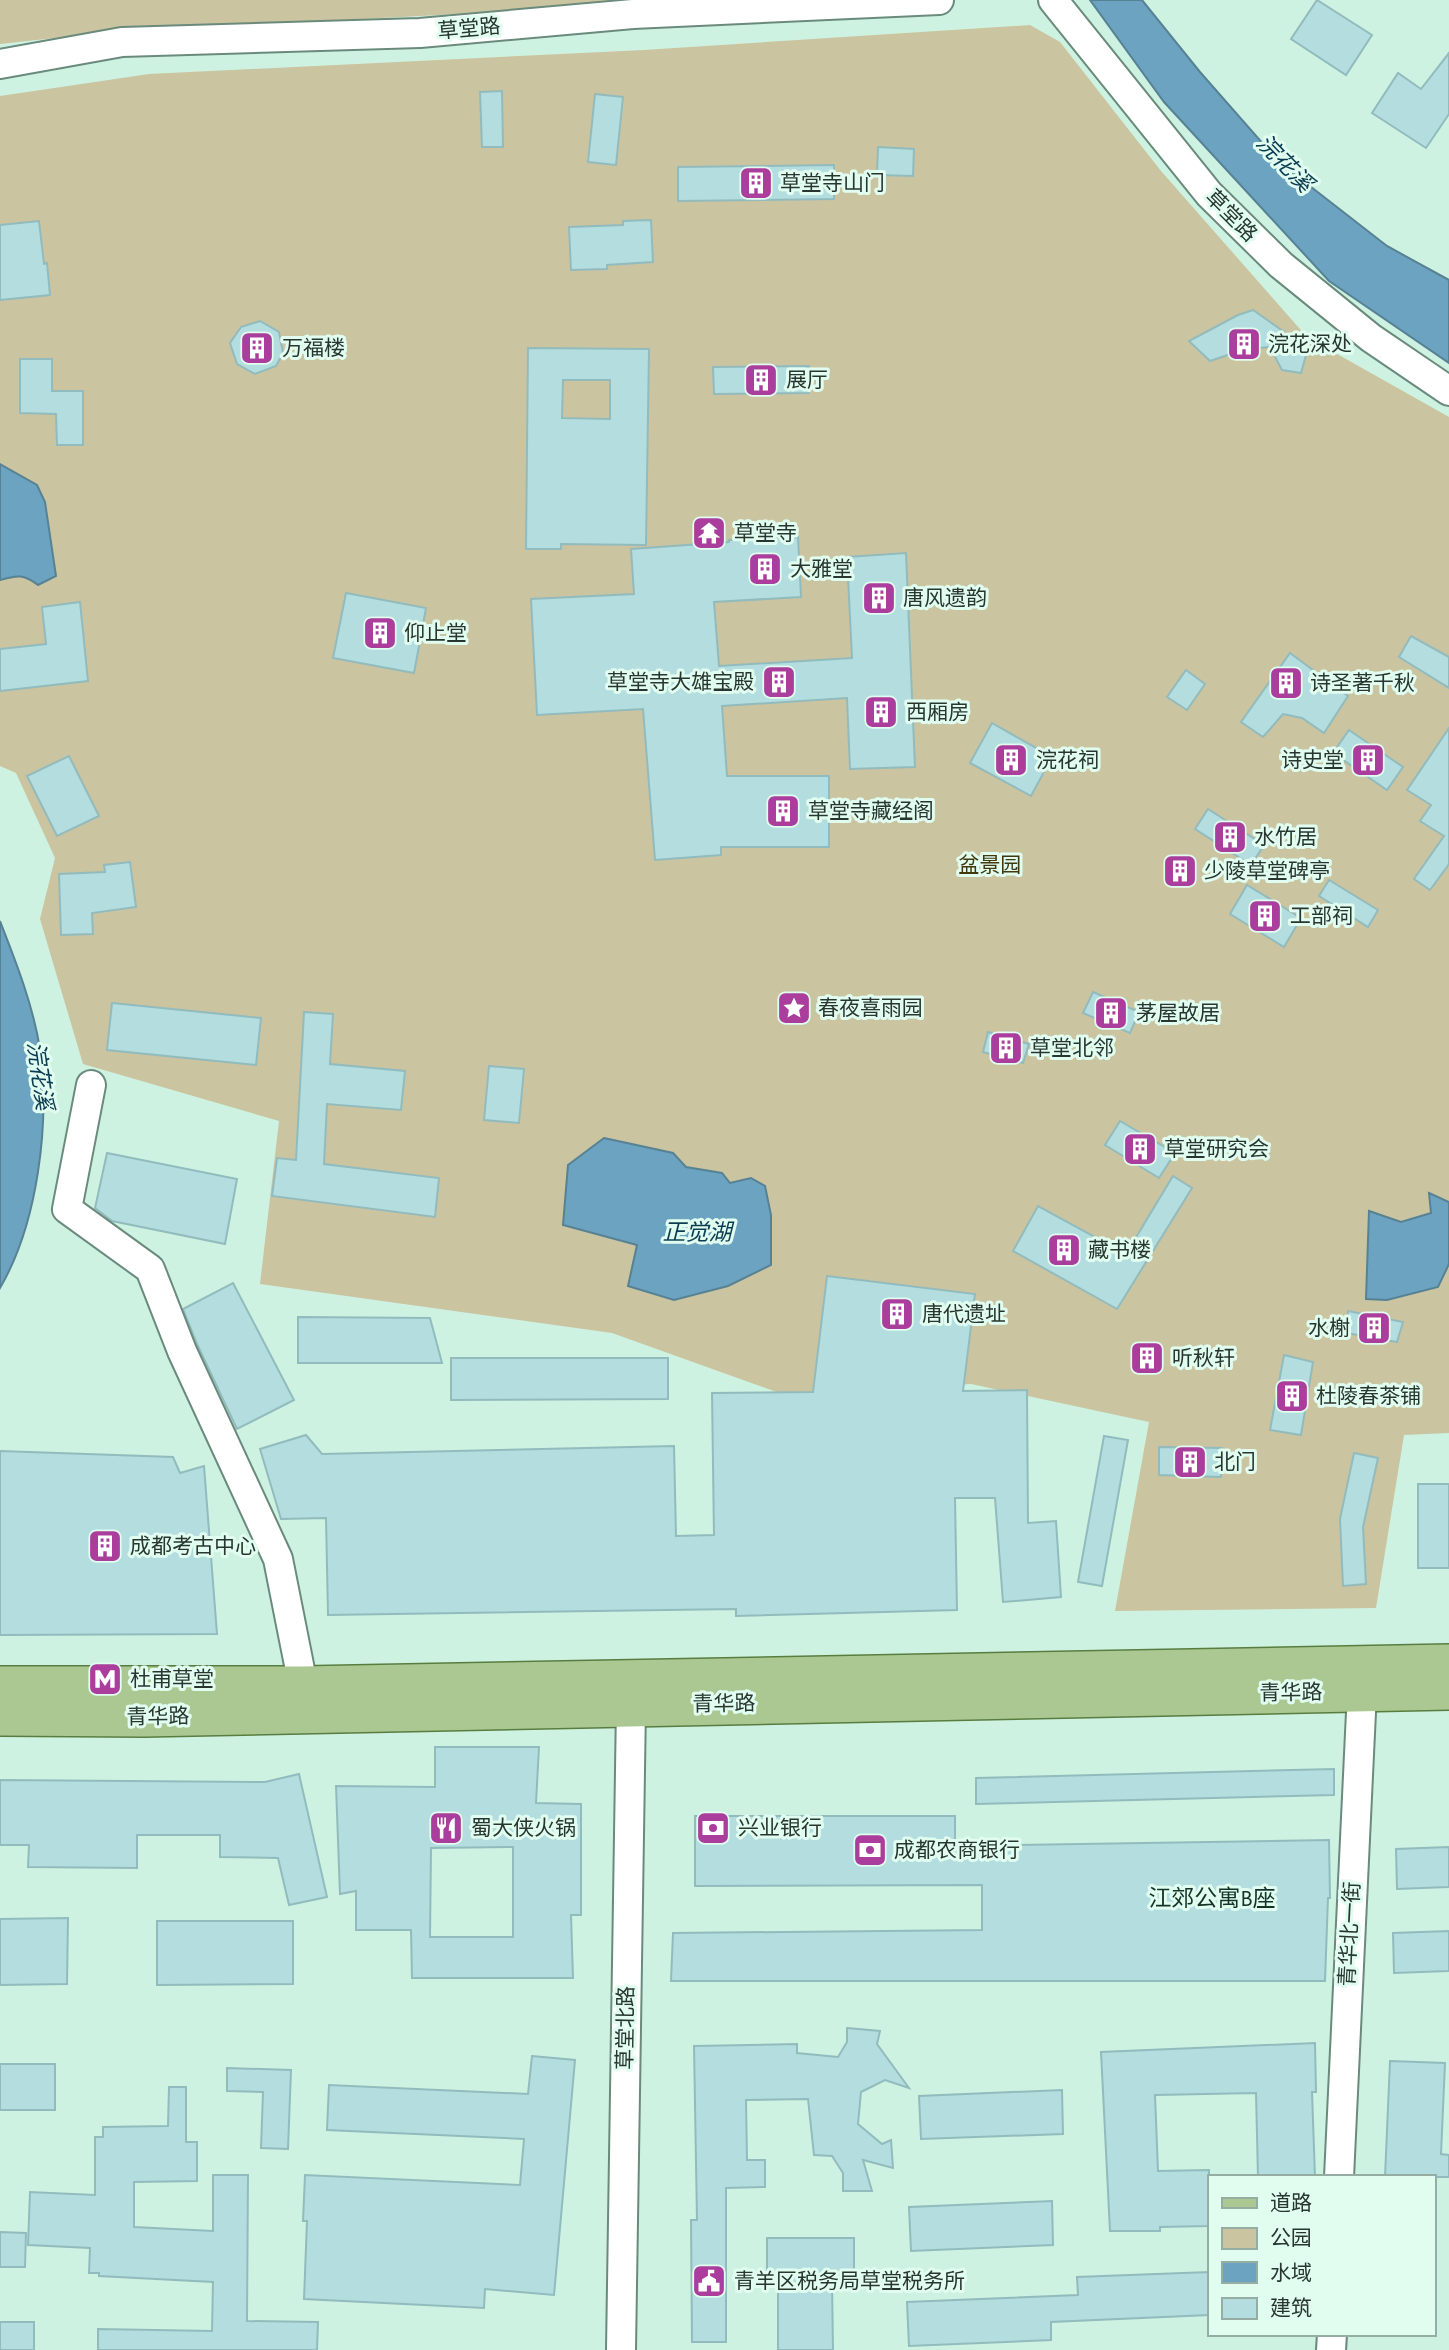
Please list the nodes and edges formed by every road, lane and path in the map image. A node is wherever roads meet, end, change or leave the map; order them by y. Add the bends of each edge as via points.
1 (939, 0) edge
2 (1053, 0) edge
3 (0, 64) edge
4 (1449, 391) edge
5 (92, 1085) dead end
6 (1449, 1663) edge
7 (0, 1685) edge
8 (303, 1685) junction
9 (1449, 1691) edge
10 (1362, 1692) junction
11 (631, 1706) junction
12 (0, 1717) edge
13 (1339, 2175) edge
14 (621, 2350) edge

1 - 3 street, 草堂路 via 633,14 420,33 122,42
2 - 4 street, 草堂路 via 1209,194 1281,265 1371,338
5 - 8 street via 66,1209 150,1269 182,1351 278,1559
6 - 8 main road, 青华路
7 - 8 main road, 青华路
9 - 10 main road, 青华路
10 - 11 main road, 青华路
10 - 13 street, 青华北一街
11 - 12 main road, 青华路 via 144,1718
11 - 14 street, 草堂北路

